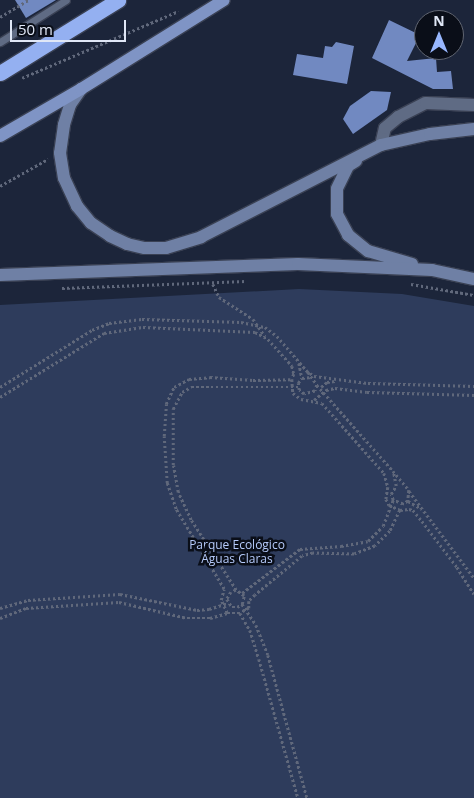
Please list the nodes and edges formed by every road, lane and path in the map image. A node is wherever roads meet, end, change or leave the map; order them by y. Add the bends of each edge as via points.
1 (28, 0) edge
2 (66, 0) edge
3 (118, 0) edge
4 (224, 0) edge
5 (185, 8) dead end
6 (0, 17) edge
7 (0, 42) edge
8 (0, 74) edge
9 (16, 81) dead end
10 (81, 89) junction
11 (474, 105) edge
12 (474, 129) edge
13 (0, 136) edge
14 (381, 145) junction
15 (60, 153) junction
16 (0, 186) edge
17 (432, 270) junction
18 (0, 275) edge
19 (474, 279) edge
20 (252, 281) dead end
21 (402, 283) dead end
22 (213, 284) junction
23 (59, 288) dead end
24 (474, 295) edge
25 (260, 326) junction
26 (266, 337) junction
27 (297, 359) junction
28 (308, 372) junction
29 (311, 377) junction
30 (302, 378) junction
31 (292, 379) junction
32 (347, 381) junction
33 (317, 384) junction
34 (474, 386) edge
35 (0, 387) edge
36 (298, 387) junction
37 (293, 388) junction
38 (320, 388) junction
39 (324, 392) junction
40 (474, 395) edge
41 (0, 397) edge
42 (314, 400) junction
43 (393, 471) junction
44 (409, 490) junction
45 (393, 500) junction
46 (408, 501) junction
47 (391, 506) junction
48 (400, 510) junction
49 (427, 513) junction
50 (474, 578) edge
51 (236, 590) junction
52 (242, 594) junction
53 (474, 594) edge
54 (228, 603) junction
55 (223, 604) junction
56 (242, 604) junction
57 (0, 608) edge
58 (246, 610) junction
59 (227, 613) junction
60 (240, 613) junction
61 (0, 618) edge
62 (298, 798) edge
63 (307, 798) edge

1 - 6 path
2 - 7 lane
3 - 8 highway
4 - 10 main road
5 - 9 path
10 - 13 main road
10 - 15 street via 70,105
11 - 14 street via 426,103 398,117 385,128
12 - 14 street via 430,134
14 - 15 street via 201,237 166,248 127,244 91,223 77,206 64,178
14 - 17 street via 348,166 337,189 337,214 348,236 368,251
15 - 16 path
17 - 18 street via 298,264
17 - 19 street
20 - 22 path
21 - 24 path
22 - 23 path
22 - 25 path via 219,296
25 - 26 path
25 - 27 path via 272,331
25 - 35 path via 241,322 130,319 109,324 78,338
26 - 31 path via 292,366
26 - 41 path via 255,332 154,326 113,331
27 - 28 path
27 - 30 path
28 - 29 path
28 - 32 path via 314,376
29 - 30 path
29 - 33 path
30 - 36 path
31 - 37 path
31 - 55 path via 190,379 174,387 166,404 167,483 176,509 224,589
32 - 34 path
32 - 38 path via 327,382
33 - 36 path via 311,394 304,394
33 - 38 path
36 - 37 path
37 - 42 path via 293,393 301,399
37 - 51 path via 191,387 177,399 173,409 173,465 178,492 191,520
38 - 39 path
39 - 40 path via 335,388
39 - 42 path
39 - 43 path
42 - 47 path via 327,408 384,473 388,487 386,499
43 - 44 path
43 - 45 path via 396,486 391,494
44 - 46 path
44 - 49 path
45 - 46 path via 398,504
45 - 47 path
46 - 49 path
47 - 48 path
47 - 52 path via 383,526 368,541 300,548
48 - 53 path via 413,510
48 - 58 path via 390,531 375,546 354,554 313,553 302,556 255,595
49 - 50 path
51 - 52 path
51 - 54 path via 228,596
52 - 56 path
54 - 55 path
54 - 56 path via 232,607
55 - 57 path via 197,610 120,594 28,600
55 - 59 path
56 - 58 path
58 - 60 path
58 - 63 path via 268,655
59 - 60 path
59 - 61 path via 210,618 187,618 119,602 26,608
60 - 62 path via 250,630

